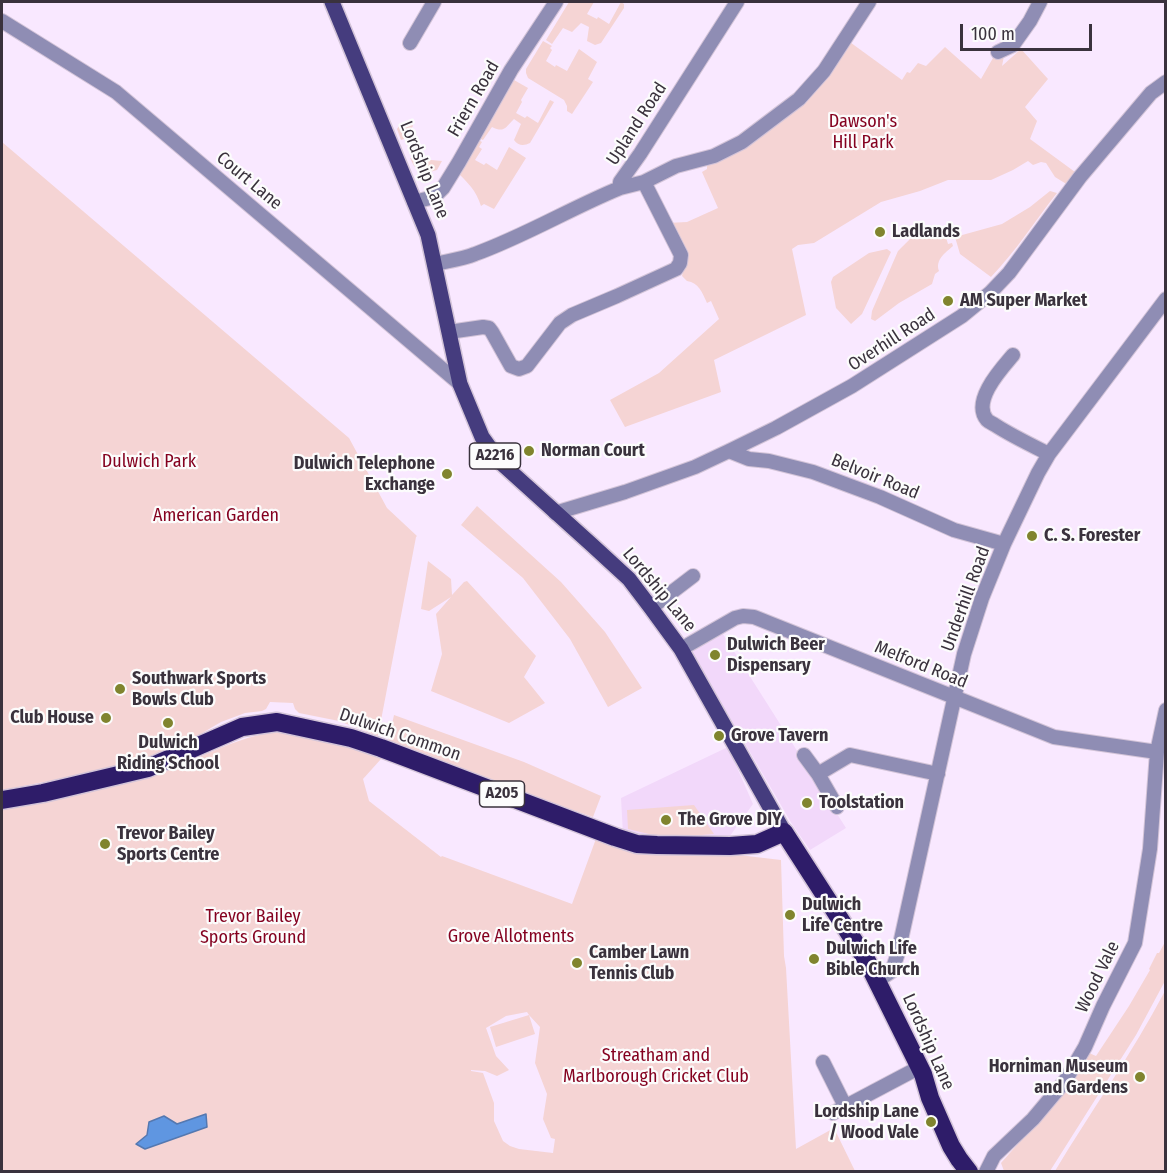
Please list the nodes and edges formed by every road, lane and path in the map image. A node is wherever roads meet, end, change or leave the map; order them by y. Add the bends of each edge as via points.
1 (332, 2) edge
2 (434, 2) edge
3 (556, 2) edge
4 (737, 2) edge
5 (869, 2) edge
6 (1040, 2) edge
7 (2, 21) edge
8 (410, 43) dead end
9 (998, 52) dead end
10 (1166, 82) edge
11 (645, 182) junction
12 (620, 188) junction
13 (414, 202) junction
14 (435, 264) junction
15 (1166, 299) edge
16 (449, 332) junction
17 (1013, 354) dead end
18 (460, 384) junction
19 (729, 452) junction
20 (1049, 454) junction
21 (555, 513) junction
22 (1004, 544) junction
23 (693, 576) dead end
24 (651, 608) junction
25 (681, 649) junction
26 (954, 697) junction
27 (1166, 710) edge
28 (1157, 753) junction
29 (804, 755) dead end
30 (818, 774) junction
31 (938, 774) junction
32 (2, 800) edge
33 (837, 807) dead end
34 (784, 832) junction
35 (877, 981) junction
36 (823, 1062) dead end
37 (922, 1071) junction
38 (979, 1170) edge

1 - 13 main road, Lordship Lane / A2216
2 - 8 street
3 - 13 street, Friern Road via 511,70 443,188 434,196
4 - 12 street, Upland Road via 620,182
5 - 11 street via 824,71 799,99 742,142
6 - 9 street via 1013,45
7 - 18 street, Court Lane via 116,92
10 - 19 street, Overhill Road via 1151,93 1080,177 1009,273 983,299 936,334 852,386
11 - 12 street
11 - 16 street via 681,255 676,269 572,315 560,323 527,366 519,369 511,366 489,328
12 - 14 street, Upland Road via 474,255
13 - 14 main road, Lordship Lane / A2216
14 - 16 main road, Lordship Lane / A2216
15 - 20 street, Underhill Road
16 - 18 main road, Lordship Lane / A2216
17 - 20 street via 991,381 984,397 986,420
18 - 21 main road, Lordship Lane / A2216 via 482,437 498,459
19 - 21 street, Overhill Road via 685,471
19 - 22 street, Belvoir Road via 813,472 954,530
20 - 22 street, Underhill Road
21 - 24 main road, Lordship Lane / A2216 via 629,579
22 - 26 street, Underhill Road via 981,601
23 - 24 street
24 - 25 main road, Lordship Lane / A2216
25 - 26 street, Melford Road via 735,618 754,617
25 - 34 main road, Lordship Lane / A2216
26 - 28 street, Melford Road via 1054,737
26 - 31 street, Underhill Road
27 - 28 street, Wood Vale
28 - 38 street, Wood Vale via 1150,849 1135,943 1065,1081 1033,1119
29 - 30 street
30 - 31 street via 850,754
30 - 33 street
31 - 35 street, Underhill Road via 898,953 892,970
32 - 34 highway, Dulwich Common / A205 via 148,768 242,727 278,722 381,748 637,843 751,845
34 - 35 highway, Lordship Lane
35 - 37 highway, Lordship Lane
36 - 37 street via 839,1109
37 - 38 highway, Lordship Lane

